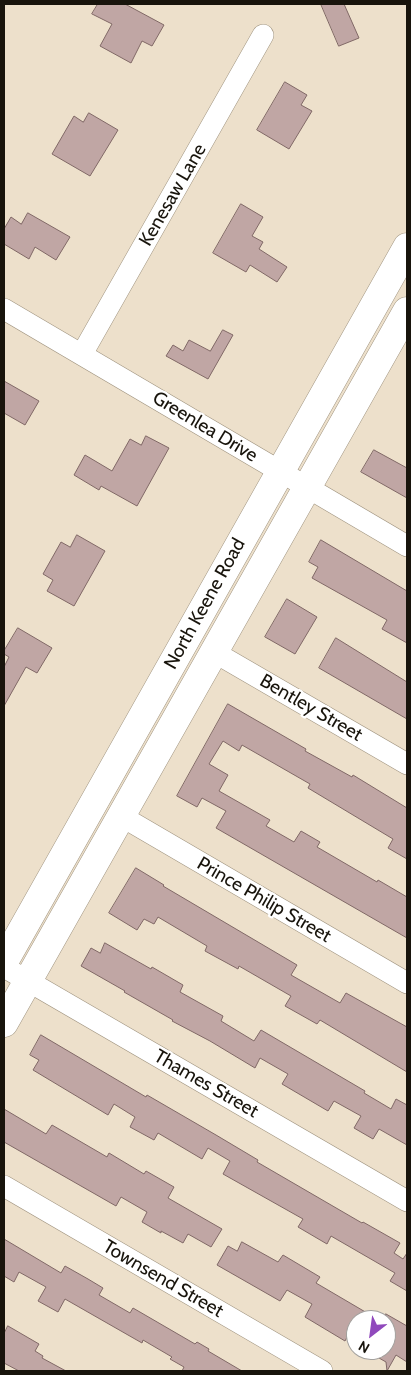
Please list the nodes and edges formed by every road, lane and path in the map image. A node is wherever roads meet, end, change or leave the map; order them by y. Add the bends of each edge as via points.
1 (263, 35) dead end
2 (407, 247) edge
3 (4, 308) edge
4 (405, 320) edge
5 (82, 354) junction
6 (280, 472) junction
7 (307, 487) junction
8 (407, 546) edge
9 (214, 652) junction
10 (407, 764) edge
11 (121, 816) junction
12 (4, 962) edge
13 (4, 967) edge
14 (28, 981) junction
15 (407, 983) edge
16 (4, 1023) edge
17 (4, 1186) edge
18 (407, 1202) edge
19 (322, 1371) edge

1 - 5 street, Kenesaw Lane
2 - 6 main road, North Keene Road
3 - 5 street, Greenlea Drive
4 - 7 main road, North Keene Road
5 - 6 street, Greenlea Drive
6 - 7 street, Greenlea Drive
6 - 12 main road, North Keene Road
7 - 8 street, Greenlea Drive
7 - 9 main road, North Keene Road
9 - 10 street, Bentley Street
9 - 11 main road, North Keene Road
11 - 14 main road, North Keene Road
11 - 15 street, Prince Philip Street
13 - 14 street, Thames Street
14 - 16 main road, North Keene Road
14 - 18 street, Thames Street
17 - 19 street, Townsend Street

